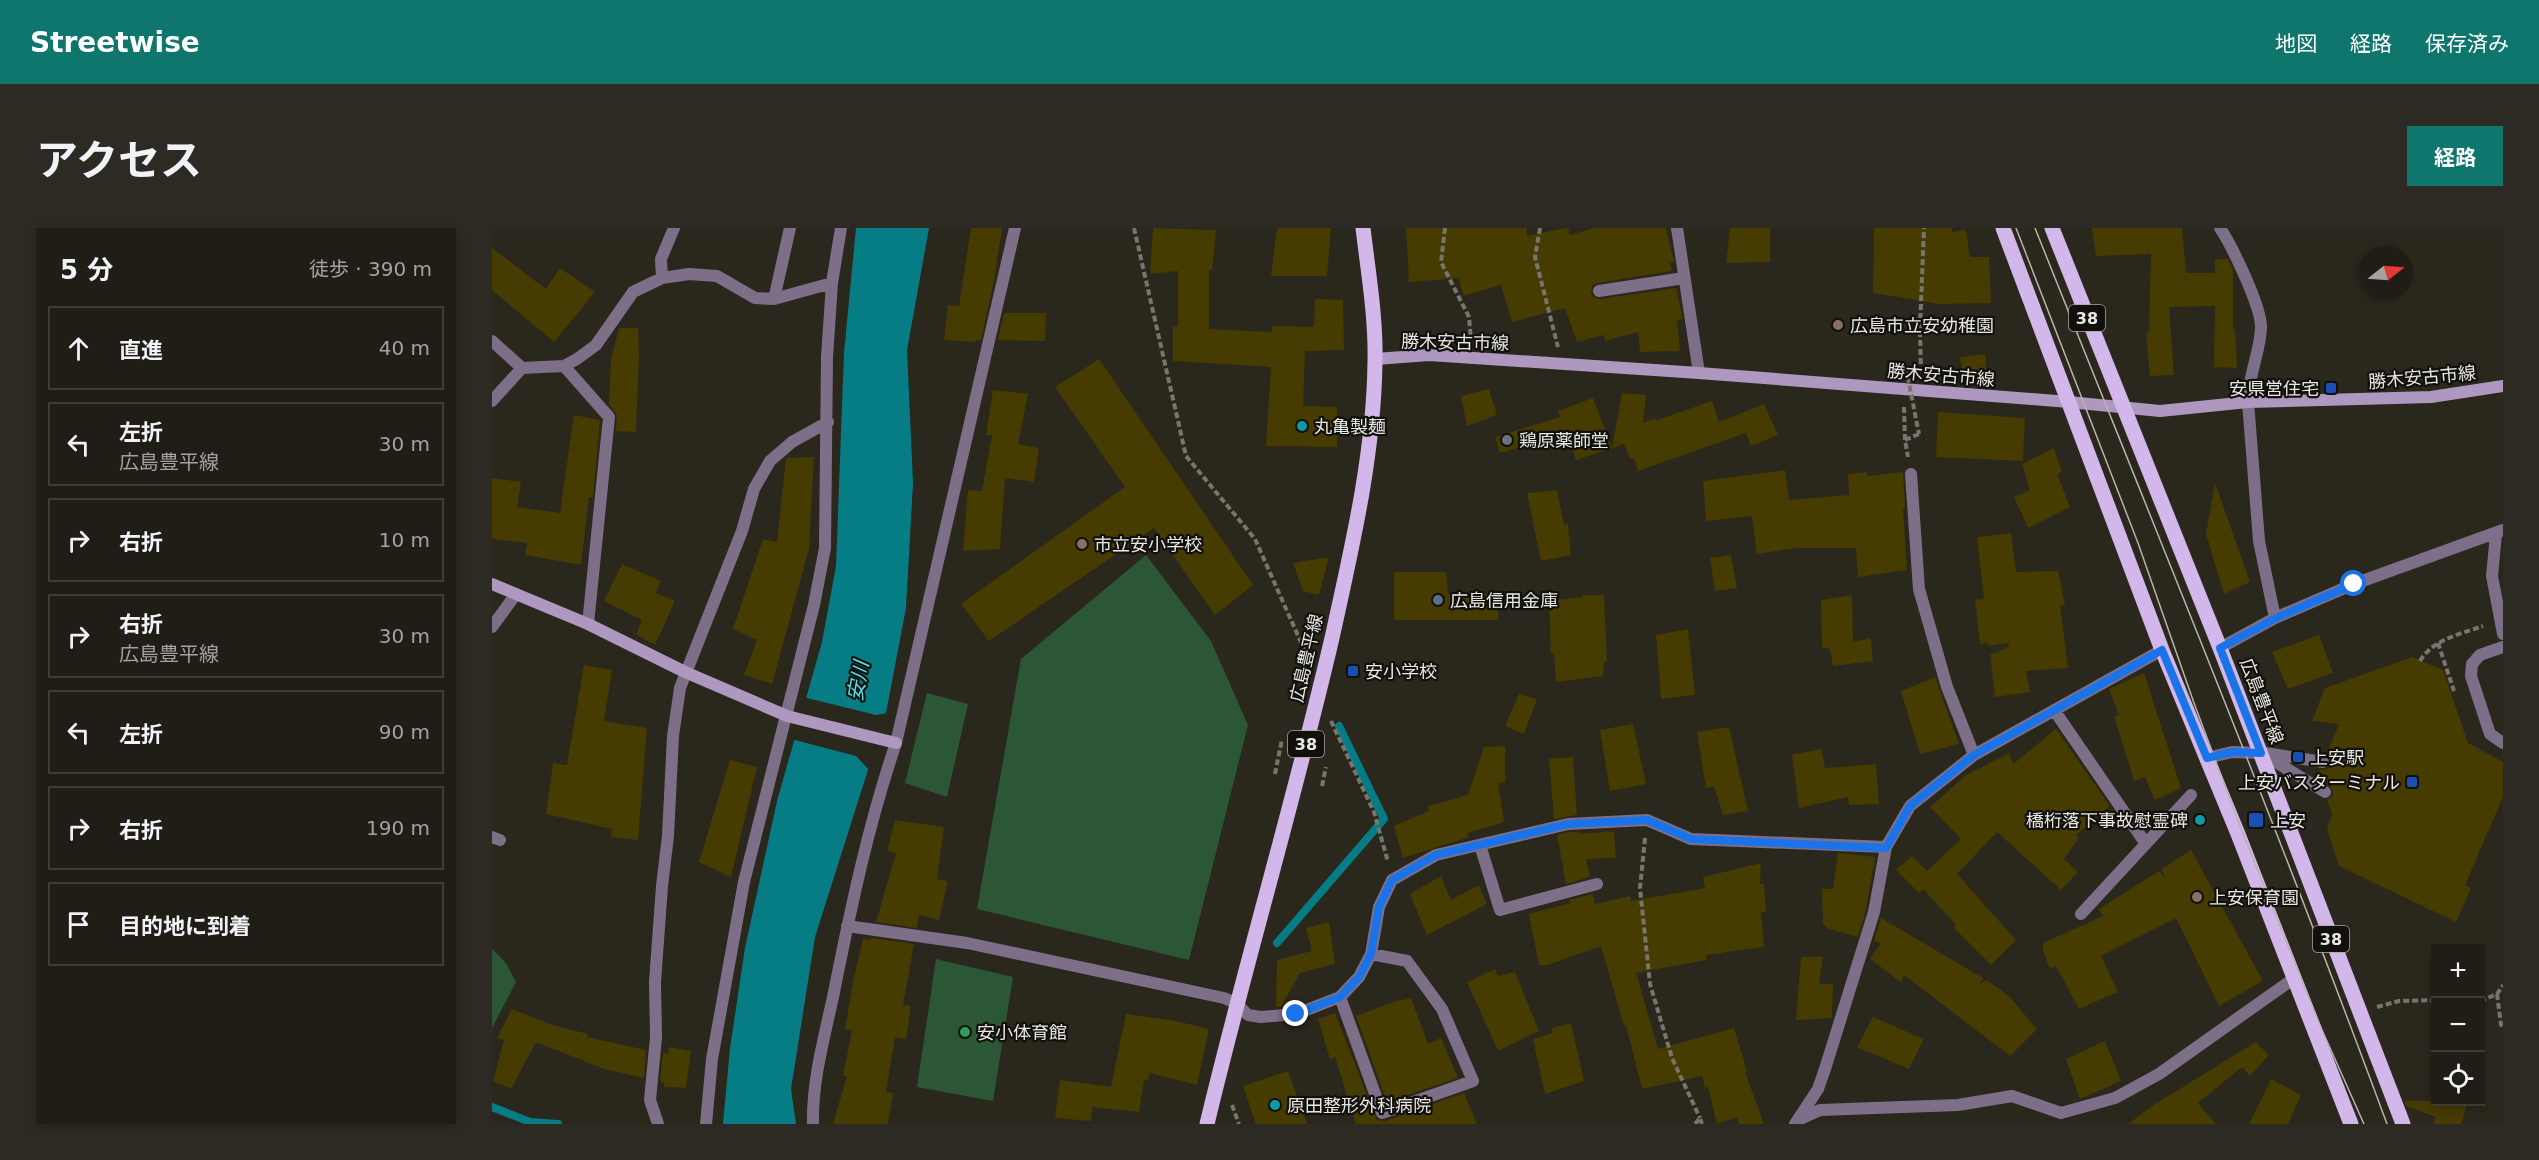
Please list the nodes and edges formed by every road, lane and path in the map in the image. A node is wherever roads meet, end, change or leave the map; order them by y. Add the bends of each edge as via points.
1 (674, 228) edge
2 (790, 228) edge
3 (841, 228) edge
4 (1015, 228) edge
5 (1134, 228) edge
6 (1363, 228) edge
7 (1446, 228) edge
8 (1540, 228) edge
9 (1677, 228) edge
10 (1924, 228) edge
11 (2003, 228) edge
12 (2052, 228) edge
13 (2220, 228) edge
14 (662, 278) junction
15 (1684, 278) junction
16 (832, 282) junction
17 (1599, 291) dead end
18 (774, 299) junction
19 (492, 341) edge
20 (1472, 343) dead end
21 (1558, 349) dead end
22 (1376, 359) junction
23 (564, 366) junction
24 (522, 368) junction
25 (1906, 368) dead end
26 (1699, 373) junction
27 (1921, 377) dead end
28 (2503, 386) edge
29 (492, 401) edge
30 (2069, 402) junction
31 (2248, 402) junction
32 (1904, 407) dead end
33 (2123, 407) junction
34 (828, 422) junction
35 (1905, 440) junction
36 (1911, 474) joint
37 (2500, 532) edge
38 (492, 584) edge
39 (516, 594) junction
40 (2276, 618) junction
41 (2500, 619) junction
42 (588, 624) junction
43 (492, 627) edge
44 (2503, 634) edge
45 (2438, 643) junction
46 (2503, 647) edge
47 (2220, 648) junction
48 (2162, 650) junction
49 (2420, 661) dead end
50 (1311, 665) dead end
51 (685, 672) junction
52 (2457, 699) dead end
53 (2054, 710) junction
54 (1327, 713) dead end
55 (787, 716) junction
56 (1282, 738) dead end
57 (2503, 742) edge
58 (896, 743) junction
59 (2261, 753) junction
60 (1974, 755) junction
61 (2207, 758) junction
62 (2323, 762) dead end
63 (1326, 767) dead end
64 (1275, 774) dead end
65 (1322, 786) dead end
66 (2325, 792) dead end
67 (2191, 795) dead end
68 (1647, 820) junction
69 (2146, 844) junction
70 (1480, 845) junction
71 (1886, 848) junction
72 (1392, 880) junction
73 (1597, 884) dead end
74 (2081, 914) dead end
75 (847, 926) junction
76 (1371, 954) junction
77 (2293, 979) junction
78 (2503, 985) edge
79 (2497, 994) junction
80 (1340, 997) junction
81 (2485, 999) edge
82 (2431, 1000) edge
83 (1236, 1003) junction
84 (2359, 1012) junction
85 (2503, 1026) edge
86 (1700, 1118) junction
87 (1796, 1122) edge
88 (658, 1124) edge
89 (706, 1124) edge
90 (813, 1124) edge
91 (1207, 1124) edge
92 (1695, 1124) edge
93 (1702, 1124) edge
94 (2351, 1124) edge
95 (2403, 1124) edge

1 - 14 street via 661,259
2 - 18 street
3 - 16 street
4 - 58 street
5 - 50 path via 1186,456 1255,539
6 - 22 main road, 広島豊平線 / 38
7 - 20 path via 1441,262 1469,317
8 - 21 path via 1535,257
9 - 15 street
10 - 27 path
11 - 30 main road, 38
12 - 33 main road, 広島豊平線 / 38
13 - 31 street via 2245,275 2261,326
14 - 18 street via 689,274 717,276 755,298
14 - 23 street via 633,292 596,345
15 - 17 street
15 - 26 street
16 - 18 street
16 - 34 street
19 - 24 street
22 - 26 main road, 勝木安古市線 via 1429,355
22 - 83 main road, 広島豊平線 / 38 via 1359,516 1322,681
23 - 24 street
23 - 42 street via 609,417
24 - 29 street
25 - 35 path, bridge via 1919,434
26 - 30 main road, 勝木安古市線
28 - 31 main road, 勝木安古市線 via 2431,397
30 - 33 main road, 勝木安古市線
30 - 48 main road, 38
31 - 33 main road, 勝木安古市線 via 2160,411
31 - 40 street via 2259,541
32 - 35 path
33 - 47 main road, 広島豊平線 / 38
34 - 51 street via 784,448 770,461 759,480
34 - 55 street via 825,549
35 - 36 path
36 - 60 street via 1919,589 1947,687
37 - 40 street via 2354,584
37 - 41 street via 2492,576
38 - 39 main road
39 - 42 main road
39 - 43 street
40 - 47 street
41 - 44 street
41 - 45 path
42 - 51 main road
45 - 49 path via 2426,650
45 - 52 path
46 - 57 street via 2480,655 2472,664 2471,676 2490,734
47 - 59 main road, 広島豊平線 / 38
48 - 53 street
48 - 61 main road, 38
51 - 55 main road
51 - 88 street via 673,736 656,982 650,1100
53 - 60 street
53 - 69 street
54 - 72 path via 1374,812
55 - 58 main road
55 - 89 street via 744,882 711,1059
56 - 64 path
58 - 75 street via 884,776
59 - 61 street via 2232,752
59 - 62 street
59 - 66 street
59 - 84 main road, 広島豊平線 / 38
60 - 71 street via 1910,806
61 - 77 main road, 38
63 - 65 path
67 - 69 street
68 - 70 street via 1568,824
68 - 71 street via 1691,839
68 - 86 path via 1640,888 1650,984 1672,1058
69 - 74 street
70 - 72 street via 1436,855
70 - 73 street via 1500,910
71 - 87 street via 1874,912 1825,1069 1818,1089
72 - 76 street via 1379,907
75 - 83 street via 967,943
75 - 90 street via 816,1080
76 - 80 street via 1359,977
76 - 80 street via 1407,961 1442,1009 1473,1081 1382,1113
77 - 87 street via 2159,1074 2115,1098 2061,1113 2012,1096 1958,1105 1820,1110
77 - 94 main road, 38
78 - 79 path
79 - 81 path
79 - 85 path
80 - 83 street via 1296,1014 1261,1017 1248,1015
82 - 84 path via 2399,1001
83 - 91 main road, 広島豊平線 / 38
84 - 95 main road, 広島豊平線 / 38
86 - 92 path
86 - 93 path

